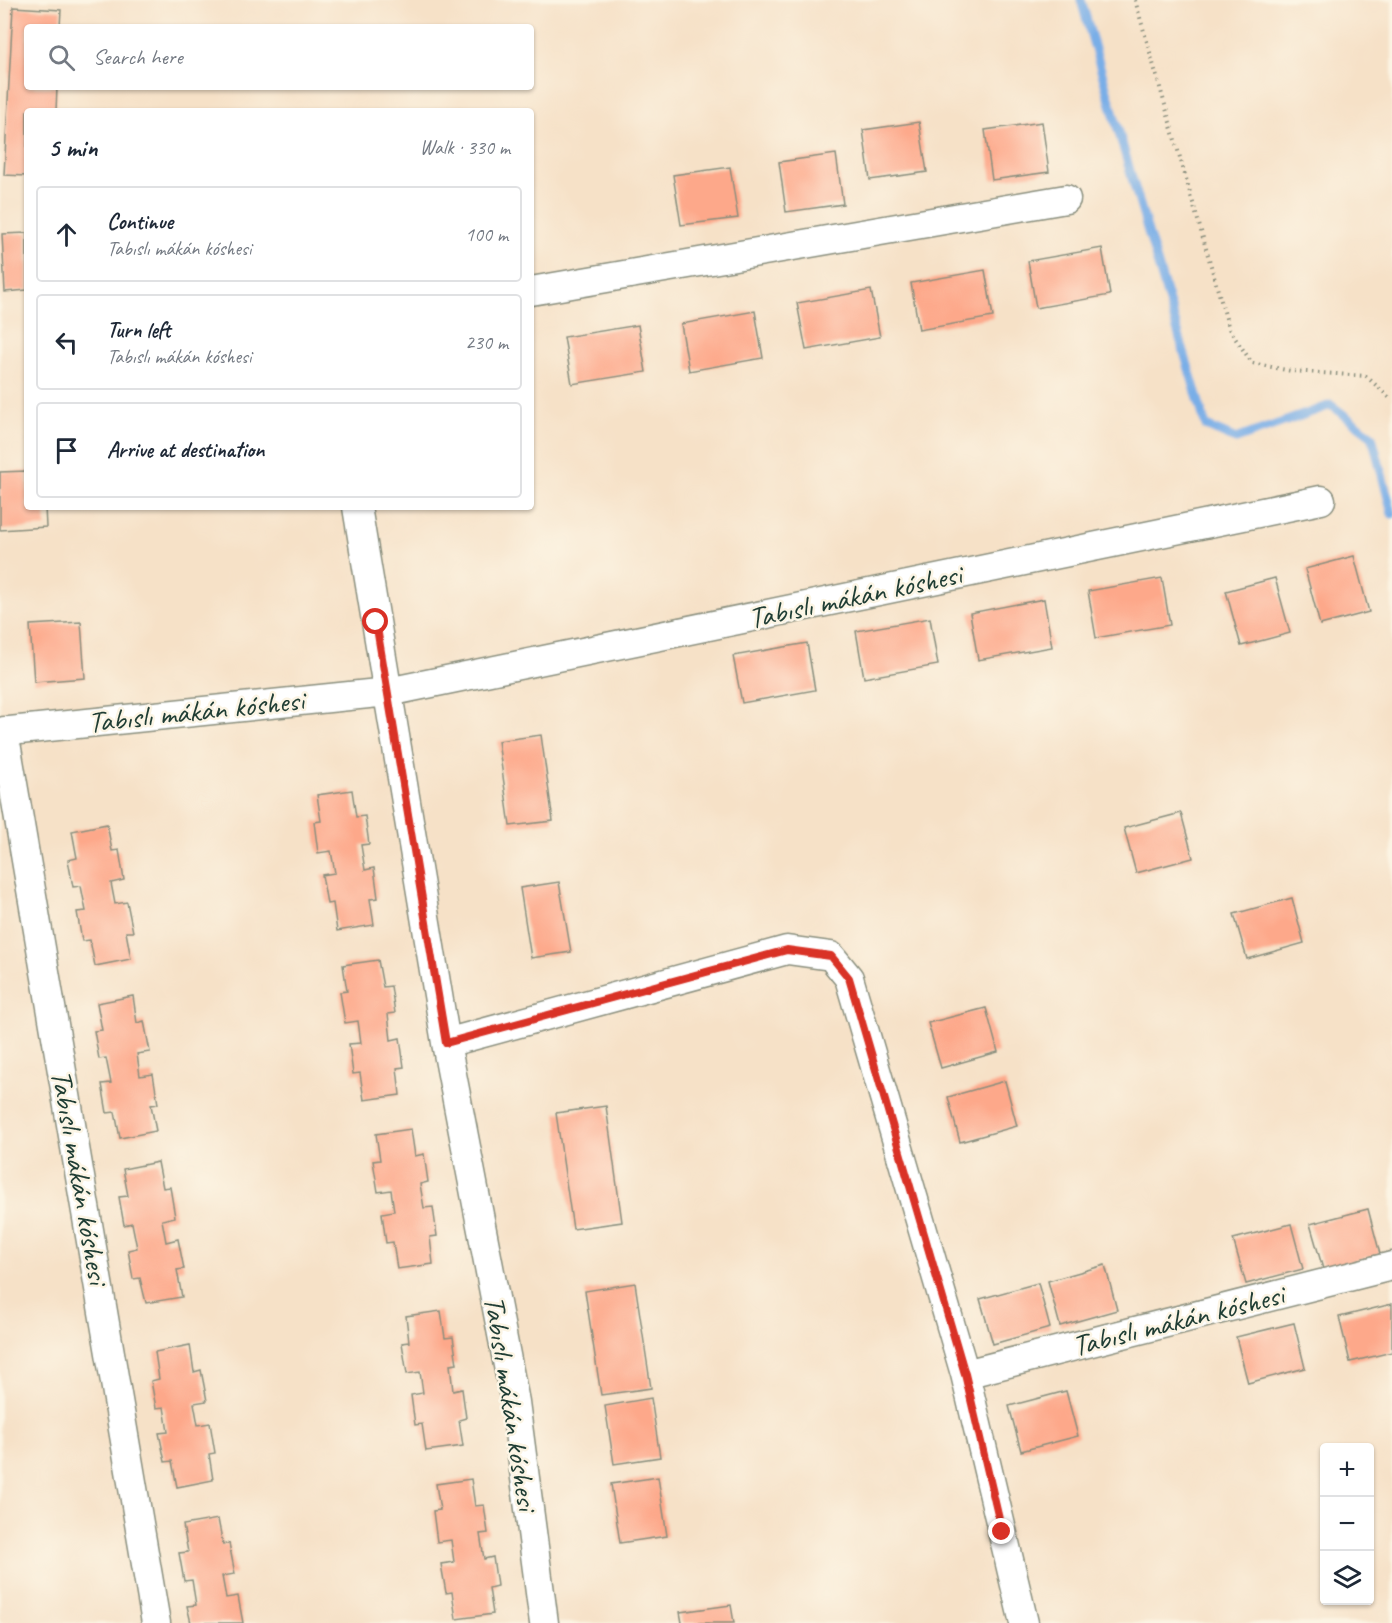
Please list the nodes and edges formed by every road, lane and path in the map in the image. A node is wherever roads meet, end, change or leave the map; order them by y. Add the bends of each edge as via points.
1 (1135, 0) edge
2 (1066, 199) dead end
3 (534, 290) edge
4 (1392, 400) edge
5 (1321, 500) dead end
6 (358, 510) edge
7 (388, 692) junction
8 (2, 731) edge
9 (446, 1043) junction
10 (1392, 1266) edge
11 (965, 1374) junction
12 (156, 1623) edge
13 (544, 1623) edge
14 (1024, 1623) edge

1 - 4 path via 1229,328 1251,363 1291,371 1366,376
2 - 3 street
5 - 7 street, Tabıslı mákán kóshesi
6 - 7 street, Tabıslı mákán kóshesi
7 - 8 street, Tabıslı mákán kóshesi
7 - 9 street, Tabıslı mákán kóshesi
8 - 12 street, Tabıslı mákán kóshesi
9 - 11 street via 787,950 831,956 849,978
9 - 13 street, Tabıslı mákán kóshesi via 515,1402
10 - 11 street, Tabıslı mákán kóshesi
11 - 14 street

